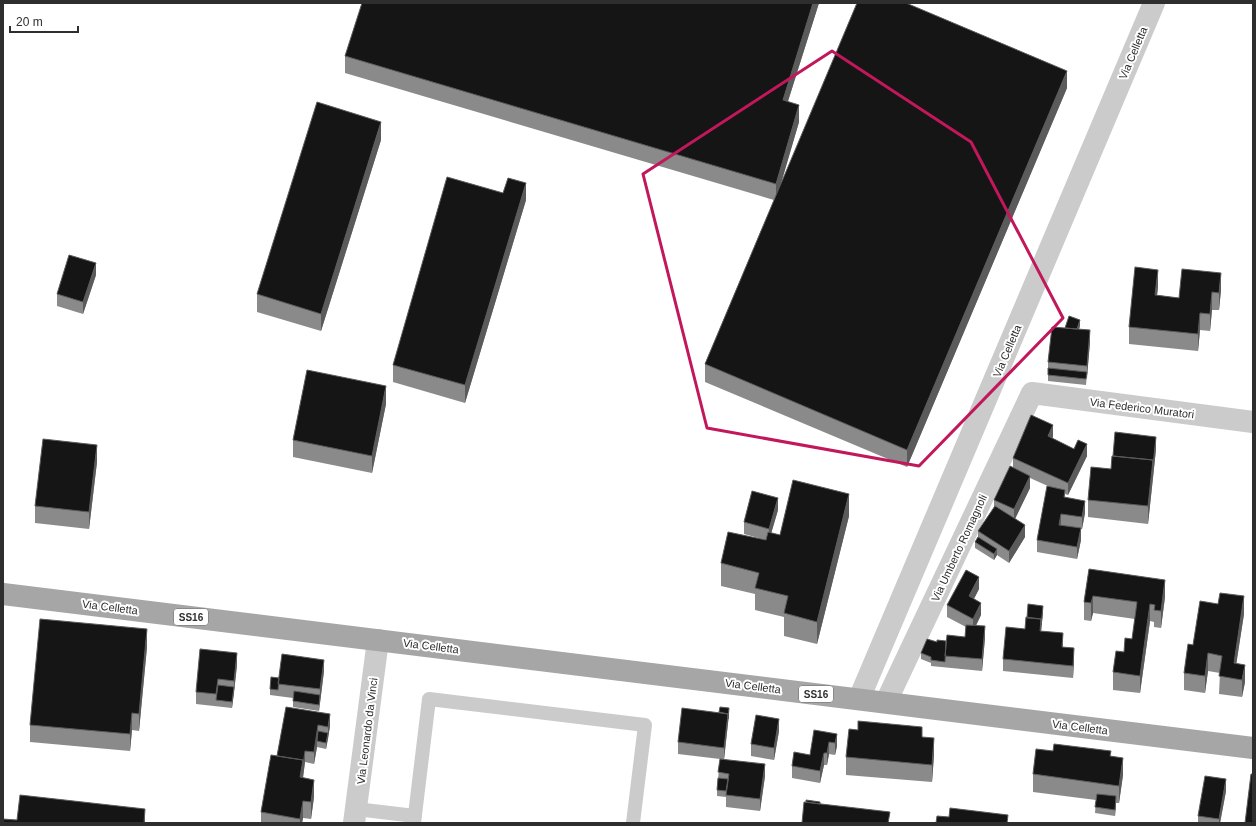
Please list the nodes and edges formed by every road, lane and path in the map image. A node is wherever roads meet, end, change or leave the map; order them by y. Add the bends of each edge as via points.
1 (1154, 3) edge
2 (1032, 393) joint
3 (1253, 422) edge
4 (3, 594) edge
5 (378, 640) junction
6 (860, 699) junction
7 (886, 702) junction
8 (1253, 748) edge
9 (355, 816) edge
10 (414, 819) edge
11 (633, 823) edge

1 - 6 street, Via Celletta
2 - 3 street, Via Federico Muratori
2 - 7 street, Via Umberto Romagnoli
4 - 5 main road, Via Celletta / SS16
5 - 6 main road, Via Celletta / SS16
5 - 9 street, Via Leonardo da Vinci
6 - 7 main road, Via Celletta / SS16
7 - 8 main road, Via Celletta / SS16
9 - 10 lane
10 - 11 lane via 429,700 645,725

